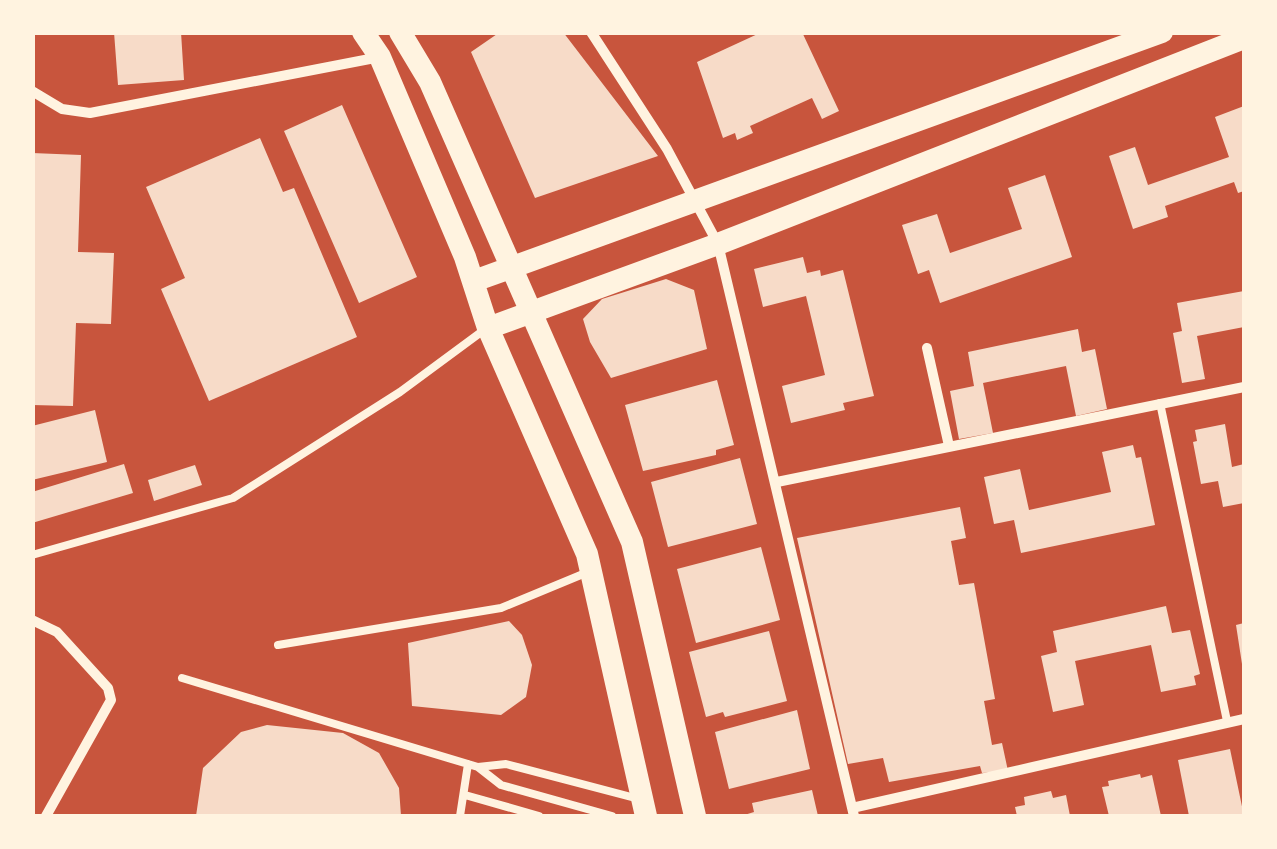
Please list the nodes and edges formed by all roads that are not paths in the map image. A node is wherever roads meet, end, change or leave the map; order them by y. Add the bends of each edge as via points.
1 (363, 32) edge
2 (400, 32) edge
3 (592, 32) edge
4 (1162, 32) edge
5 (1244, 38) edge
6 (380, 57) junction
7 (32, 91) edge
8 (698, 203) junction
9 (718, 244) junction
10 (515, 268) junction
11 (474, 281) junction
12 (534, 313) junction
13 (488, 328) junction
14 (927, 348) dead end
15 (1244, 387) edge
16 (1160, 403) junction
17 (949, 446) junction
18 (777, 482) junction
19 (32, 555) edge
20 (592, 570) junction
21 (32, 620) edge
22 (278, 645) dead end
23 (182, 678) dead end
24 (1244, 719) edge
25 (1228, 721) junction
26 (473, 766) junction
27 (465, 795) junction
28 (644, 808) edge
29 (853, 812) edge
30 (46, 816) edge
31 (460, 816) edge
32 (540, 816) edge
33 (612, 816) edge
34 (695, 816) edge

1 - 6 main road
2 - 10 main road via 430,82
3 - 8 street
4 - 8 main road
5 - 9 main road
6 - 7 street via 90,113 62,109
6 - 11 main road
8 - 9 street
8 - 10 main road
9 - 12 main road
9 - 18 street
10 - 11 main road
10 - 12 main road
11 - 13 main road
12 - 13 main road
12 - 34 main road via 632,542
13 - 19 lane via 233,498
13 - 20 main road
14 - 17 street
15 - 16 street
16 - 17 street
16 - 25 lane
17 - 18 street
18 - 29 street
20 - 22 lane via 501,608
20 - 28 main road
21 - 30 street via 57,632 108,688 111,700
23 - 26 lane
24 - 25 street
25 - 29 street
26 - 27 lane
26 - 28 lane via 506,764
26 - 33 lane via 502,785
27 - 31 lane
27 - 32 lane

